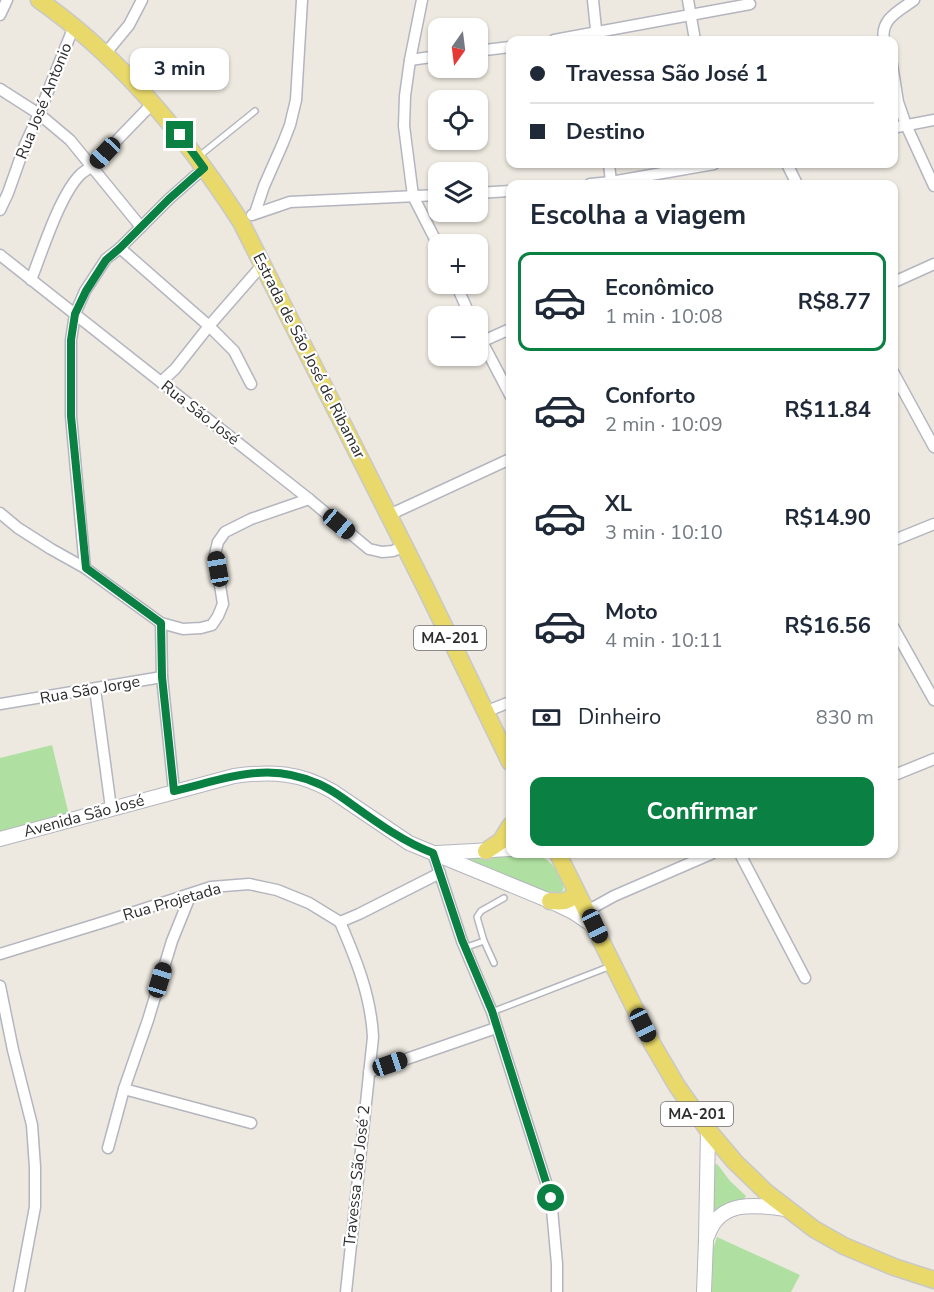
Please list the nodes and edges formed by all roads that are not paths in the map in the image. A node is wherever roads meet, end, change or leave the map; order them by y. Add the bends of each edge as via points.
1 (7, 0) edge
2 (142, 0) edge
3 (302, 0) edge
4 (422, 0) edge
5 (593, 0) edge
6 (688, 0) edge
7 (914, 0) edge
8 (42, 1) edge
9 (750, 4) dead end
10 (0, 15) edge
11 (691, 15) junction
12 (74, 26) junction
13 (596, 36) edge
14 (600, 36) edge
15 (694, 36) edge
16 (884, 36) edge
17 (506, 47) edge
18 (488, 49) edge
19 (105, 54) junction
20 (428, 57) edge
21 (410, 60) junction
22 (0, 89) edge
23 (898, 102) edge
24 (152, 104) junction
25 (255, 111) dead end
26 (39, 114) junction
27 (934, 120) edge
28 (906, 125) junction
29 (898, 127) edge
30 (201, 163) junction
31 (92, 166) junction
32 (690, 168) edge
33 (666, 172) junction
34 (622, 180) edge
35 (670, 180) edge
36 (934, 186) edge
37 (506, 191) edge
38 (488, 192) edge
39 (428, 195) edge
40 (413, 196) junction
41 (0, 210) edge
42 (248, 218) junction
43 (141, 227) junction
44 (432, 234) edge
45 (120, 248) junction
46 (0, 255) edge
47 (263, 264) junction
48 (934, 264) edge
49 (31, 280) junction
50 (898, 280) edge
51 (75, 314) junction
52 (209, 326) junction
53 (506, 330) edge
54 (488, 335) edge
55 (488, 354) edge
56 (898, 381) edge
57 (161, 382) junction
58 (252, 384) dead end
59 (506, 388) edge
60 (934, 447) edge
61 (506, 461) edge
62 (309, 499) junction
63 (0, 513) edge
64 (389, 515) junction
65 (934, 524) edge
66 (898, 539) edge
67 (404, 546) junction
68 (86, 568) junction
69 (161, 623) junction
70 (898, 636) edge
71 (162, 677) junction
72 (95, 689) junction
73 (934, 700) edge
74 (0, 704) edge
75 (506, 704) edge
76 (485, 712) junction
77 (506, 754) edge
78 (934, 759) edge
79 (898, 774) edge
80 (174, 791) junction
81 (111, 808) junction
82 (506, 833) edge
83 (0, 839) edge
84 (506, 849) edge
85 (486, 850) junction
86 (433, 853) junction
87 (560, 858) edge
88 (702, 858) edge
89 (742, 858) edge
90 (440, 873) junction
91 (576, 891) junction
92 (191, 894) junction
93 (504, 898) dead end
94 (550, 901) junction
95 (587, 911) junction
96 (340, 922) junction
97 (595, 926) junction
98 (484, 941) junction
99 (465, 948) junction
100 (0, 954) edge
101 (494, 963) dead end
102 (614, 965) junction
103 (804, 978) dead end
104 (0, 986) edge
105 (492, 1011) junction
106 (496, 1028) junction
107 (369, 1072) junction
108 (124, 1089) junction
109 (251, 1123) dead end
110 (708, 1130) junction
111 (108, 1148) dead end
112 (786, 1209) junction
113 (706, 1240) junction
114 (934, 1280) edge
115 (19, 1292) edge
116 (346, 1292) edge
117 (557, 1292) edge
118 (704, 1292) edge

1 - 10 street
2 - 19 street via 129,25
3 - 42 street via 296,100 290,125
4 - 21 street
5 - 13 street
6 - 11 street
7 - 16 street via 889,18
8 - 12 main road, Estrada de São José de Ribamar / MA-201
9 - 11 street
11 - 14 street
11 - 15 street
12 - 19 main road, Estrada de São José de Ribamar / MA-201
12 - 26 street, Rua José Antonio
17 - 18 street
19 - 24 main road, Estrada de São José de Ribamar / MA-201
20 - 21 street
21 - 40 street via 404,126
22 - 26 street
23 - 28 street
24 - 30 main road, Estrada de São José de Ribamar / MA-201
24 - 31 street
25 - 30 lane
26 - 31 street via 70,140
26 - 41 street, Rua José Antonio
27 - 28 street
28 - 29 street
28 - 36 street
30 - 42 main road, Estrada de São José de Ribamar / MA-201
30 - 43 street
31 - 43 street
31 - 49 street via 71,187
32 - 33 street
33 - 34 street
33 - 35 street
37 - 38 street
39 - 40 street
40 - 42 street via 290,202
40 - 44 street
42 - 47 main road, Estrada de São José de Ribamar / MA-201
43 - 45 street
45 - 51 street via 106,260
45 - 52 street
46 - 49 street, Rua São José
47 - 52 street
47 - 64 main road, Estrada de São José de Ribamar / MA-201
48 - 50 street
49 - 51 street, Rua São José
51 - 57 street, Rua São José
51 - 68 street via 71,416
52 - 57 street
52 - 58 street via 234,351
53 - 54 street
55 - 59 street
56 - 60 street
57 - 62 street, Rua São José
61 - 64 street
62 - 67 street, Rua São José via 369,549 382,552
62 - 69 street via 225,532 215,554 223,604 212,625 183,629
63 - 68 street
64 - 67 main road, Estrada de São José de Ribamar / MA-201
65 - 66 street
67 - 76 main road, Estrada de São José de Ribamar / MA-201
68 - 69 street
69 - 71 street, Rua São Jorge
70 - 73 street
71 - 72 street, Rua São Jorge
71 - 80 street
72 - 74 street, Rua São Jorge
72 - 81 street
75 - 76 street
76 - 77 main road, Estrada de São José de Ribamar / MA-201
78 - 79 street
80 - 81 street, Avenida São José
80 - 86 street, Avenida São José via 256,773 293,775 332,791 399,837
81 - 83 street, Avenida São José
82 - 85 main road via 501,841
84 - 85 street, Avenida São José
85 - 86 street, Avenida São José
86 - 90 street
86 - 94 street, Avenida São José
87 - 91 main road, MA-201
88 - 95 street
89 - 103 street
90 - 96 street
90 - 99 street
91 - 94 main road via 566,901
91 - 95 main road, MA-201
92 - 96 street, Rua Projetada via 211,887 249,884 309,903
92 - 100 street, Rua Projetada
92 - 108 street via 172,940
93 - 98 lane via 478,914
94 - 97 street, Avenida São José
95 - 97 main road, MA-201
96 - 107 street, Travessa São José 2 via 364,985 372,1020
97 - 102 main road, MA-201
98 - 99 lane
98 - 101 lane
99 - 105 street
102 - 105 lane
102 - 110 main road, MA-201 via 653,1045
104 - 115 street via 32,1125 35,1167 35,1207
105 - 106 street
106 - 107 street
106 - 117 street via 551,1198
107 - 116 street, Travessa São José 2
108 - 109 street
108 - 111 street
110 - 112 main road, MA-201 via 735,1162
110 - 113 street
112 - 113 street via 752,1205 730,1209 714,1221
112 - 114 main road, MA-201 via 844,1246
113 - 118 street

